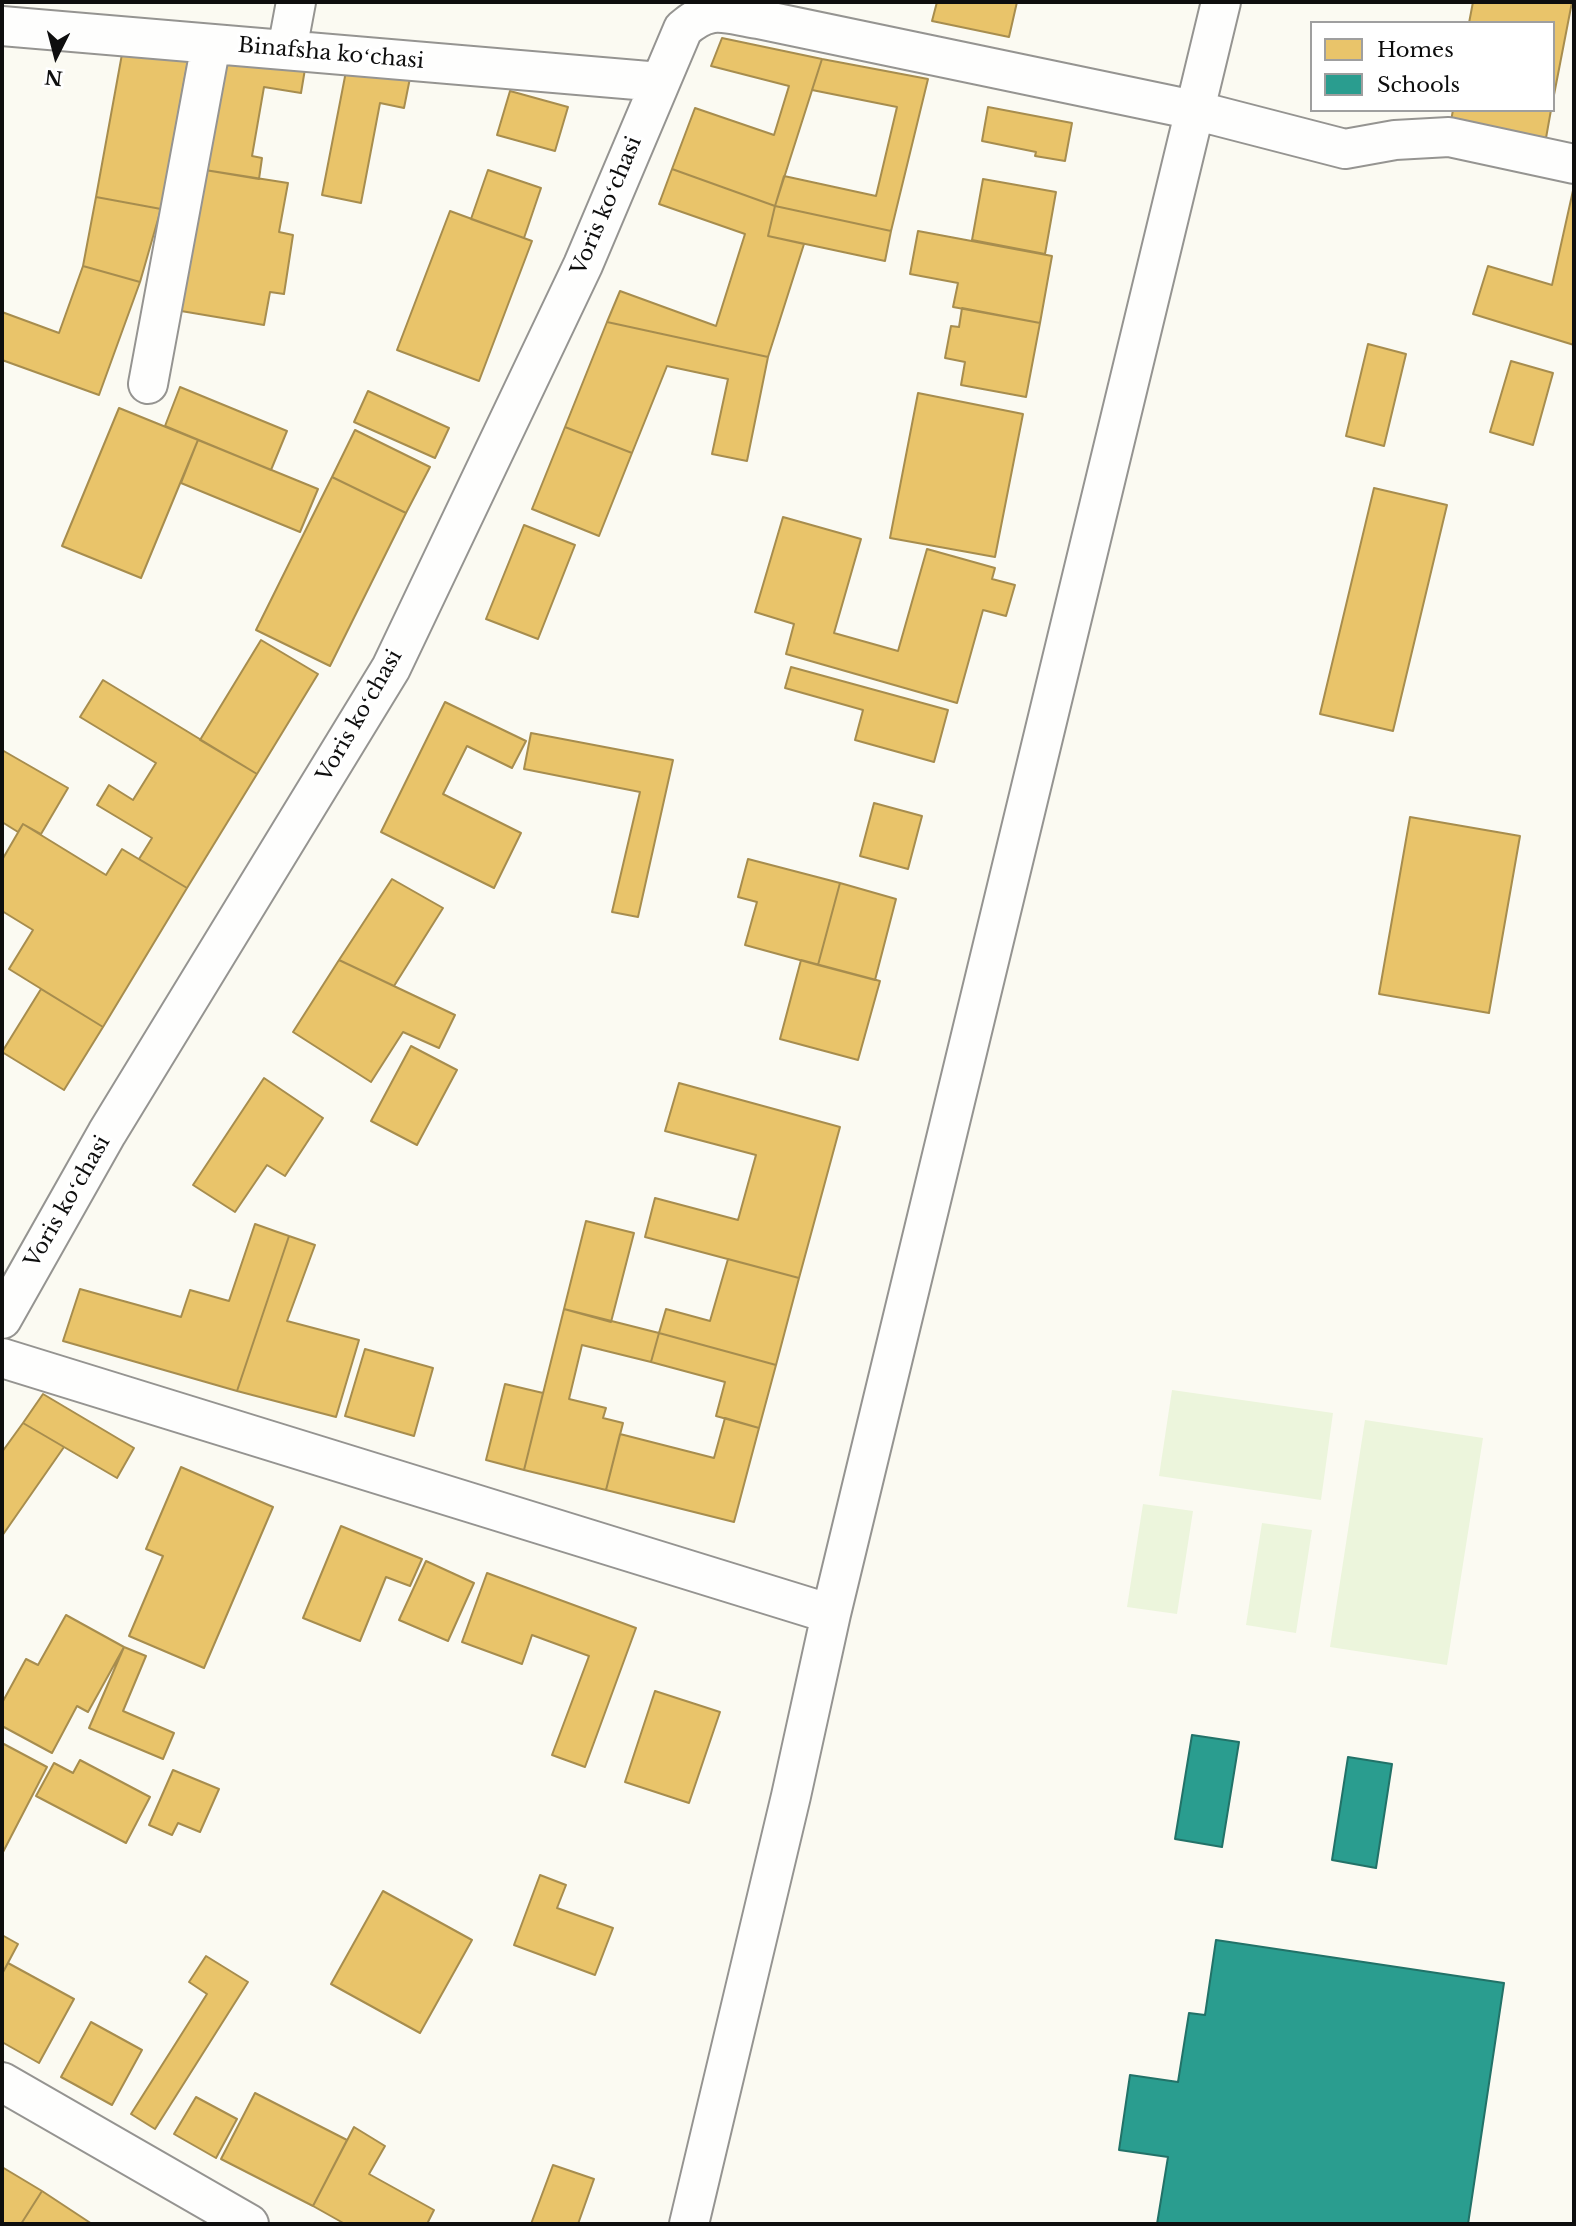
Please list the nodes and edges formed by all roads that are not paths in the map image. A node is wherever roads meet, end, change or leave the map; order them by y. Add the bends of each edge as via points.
1 (296, 2) edge
2 (1221, 2) edge
3 (2, 26) edge
4 (211, 44) junction
5 (287, 50) junction
6 (660, 82) junction
7 (1194, 110) junction
8 (1574, 164) edge
9 (148, 384) dead end
10 (2, 1320) edge
11 (2, 1358) edge
12 (831, 1614) junction
13 (2, 2082) edge
14 (249, 2224) edge
15 (689, 2224) edge

1 - 5 street
2 - 7 street
3 - 4 street, Binafsha koʻchasi
4 - 5 street, Binafsha koʻchasi
4 - 9 street
5 - 6 street, Binafsha koʻchasi
6 - 7 street, Voris koʻchasi via 683,29 696,17 712,12
6 - 10 street, Voris koʻchasi via 583,265 391,668 107,1133
7 - 8 street, Voris koʻchasi via 1345,149 1449,137
7 - 12 street
11 - 12 street
12 - 15 street
13 - 14 street

